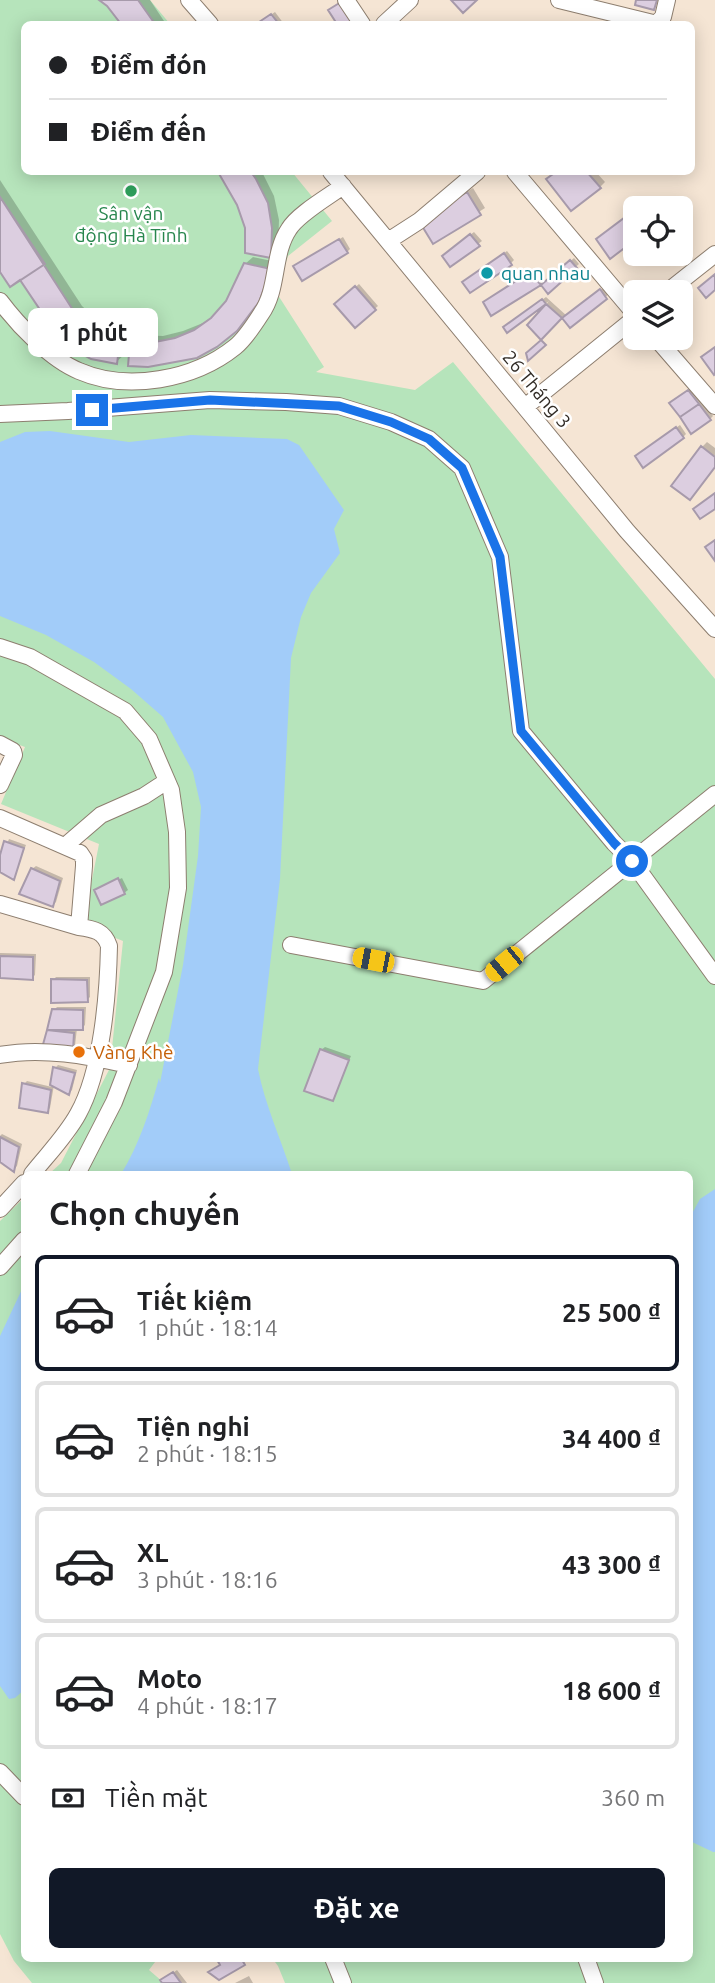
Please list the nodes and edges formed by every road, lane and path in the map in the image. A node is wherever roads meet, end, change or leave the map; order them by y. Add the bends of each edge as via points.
1 (189, 0) edge
2 (346, 0) edge
3 (410, 0) edge
4 (559, 0) edge
5 (667, 0) edge
6 (206, 21) edge
7 (360, 21) edge
8 (394, 21) edge
9 (645, 21) edge
10 (660, 21) edge
11 (334, 175) edge
12 (473, 175) edge
13 (518, 175) edge
14 (343, 186) junction
15 (388, 241) junction
16 (715, 254) edge
17 (682, 280) edge
18 (0, 301) edge
19 (623, 302) edge
20 (623, 326) edge
21 (666, 350) edge
22 (715, 406) edge
23 (525, 407) junction
24 (0, 414) edge
25 (715, 629) edge
26 (0, 647) edge
27 (0, 744) edge
28 (167, 782) junction
29 (0, 785) edge
30 (715, 794) edge
31 (0, 818) edge
32 (65, 846) junction
33 (632, 861) junction
34 (0, 904) edge
35 (79, 927) junction
36 (290, 945) dead end
37 (715, 976) edge
38 (0, 1055) edge
39 (97, 1059) junction
40 (129, 1065) junction
41 (35, 1171) edge
42 (79, 1171) edge
43 (21, 1186) edge
44 (0, 1209) edge
45 (21, 1243) edge
46 (0, 1267) edge
47 (0, 1772) edge
48 (21, 1794) edge
49 (335, 1962) edge
50 (587, 1962) edge
51 (343, 1983) edge
52 (595, 1983) edge

1 - 6 street
2 - 7 street
3 - 8 street
4 - 9 street
5 - 10 street
11 - 14 street, 26 Tháng 3
12 - 15 street
13 - 19 street
14 - 15 street, 26 Tháng 3
14 - 18 street via 290,227 263,312 236,346 207,365 164,379 114,381 78,371 35,341
15 - 23 street, 26 Tháng 3
16 - 17 street
20 - 23 street
21 - 22 street
23 - 25 street, 26 Tháng 3
24 - 33 street via 210,400 286,402 339,406 429,439 462,468 500,557 521,731
26 - 28 street via 30,657 125,710 149,739
27 - 29 street via 14,755
28 - 32 street via 101,814
28 - 40 street via 177,832 178,888 164,972
30 - 33 street
31 - 32 street
32 - 35 street via 84,859
33 - 36 street via 483,981
33 - 37 street
34 - 35 street
35 - 39 street via 95,929 106,936 109,946
38 - 39 street via 24,1051
39 - 40 street
39 - 41 street via 78,1115
40 - 42 street
43 - 44 street
45 - 46 street
47 - 48 street
49 - 51 street
50 - 52 street

